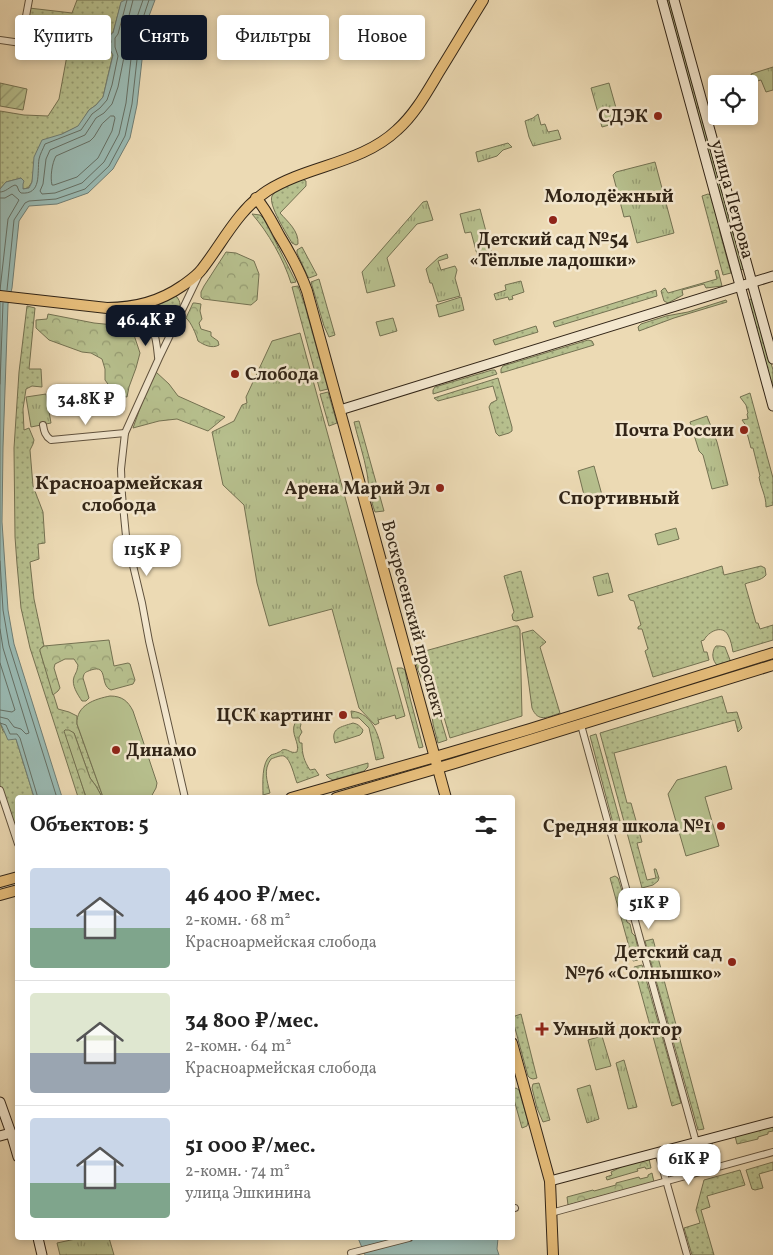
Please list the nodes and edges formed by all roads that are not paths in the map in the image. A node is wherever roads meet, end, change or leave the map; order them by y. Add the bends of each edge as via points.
1 (29, 0) edge
2 (483, 0) edge
3 (662, 0) edge
4 (674, 0) edge
5 (0, 40) edge
6 (256, 198) junction
7 (201, 271) junction
8 (773, 276) edge
9 (752, 283) junction
10 (740, 287) junction
11 (0, 296) edge
12 (123, 308) junction
13 (158, 358) junction
14 (773, 360) edge
15 (773, 406) edge
16 (340, 410) junction
17 (43, 424) dead end
18 (125, 434) junction
19 (773, 653) edge
20 (773, 665) edge
21 (581, 724) junction
22 (435, 757) junction
23 (438, 768) junction
24 (0, 790) edge
25 (183, 795) edge
26 (302, 795) edge
27 (346, 795) edge
28 (445, 795) edge
29 (15, 835) edge
30 (15, 877) edge
31 (0, 882) edge
32 (15, 891) edge
33 (0, 895) edge
34 (515, 1054) edge
35 (0, 1102) edge
36 (773, 1122) edge
37 (11, 1133) junction
38 (0, 1136) edge
39 (696, 1142) junction
40 (15, 1148) edge
41 (658, 1152) junction
42 (773, 1152) edge
43 (550, 1181) junction
44 (666, 1181) junction
45 (551, 1213) junction
46 (38, 1240) edge
47 (400, 1240) edge
48 (350, 1253) dead end
49 (42, 1255) edge
50 (553, 1255) edge
51 (687, 1255) edge

1 - 5 street via 21,43
2 - 6 main road via 420,102 399,129 359,155 296,176
3 - 10 main road, улица Петрова
4 - 9 main road, улица Петрова
6 - 7 main road
6 - 16 main road, Воскресенский проспект via 304,281
7 - 12 main road via 168,295
7 - 13 street
8 - 9 main road
9 - 10 main road
9 - 14 main road, улица Петрова
10 - 15 main road, улица Петрова
10 - 16 main road
11 - 12 main road
12 - 13 street via 138,315 151,327
13 - 18 street
16 - 22 main road, Воскресенский проспект
17 - 18 street via 51,440
18 - 25 street via 121,471 126,536
19 - 22 main road
20 - 21 main road
21 - 23 main road
21 - 39 street
22 - 23 main road, Воскресенский проспект
22 - 26 main road
23 - 27 main road
23 - 28 main road, Воскресенский проспект
24 - 29 street
30 - 31 main road
32 - 33 main road
34 - 43 main road
35 - 37 main road
36 - 39 main road
37 - 38 main road
37 - 40 main road
39 - 41 main road
41 - 43 main road
41 - 44 street
42 - 44 street
43 - 45 main road
44 - 45 street
44 - 51 street
45 - 50 main road
46 - 49 main road
47 - 48 street

